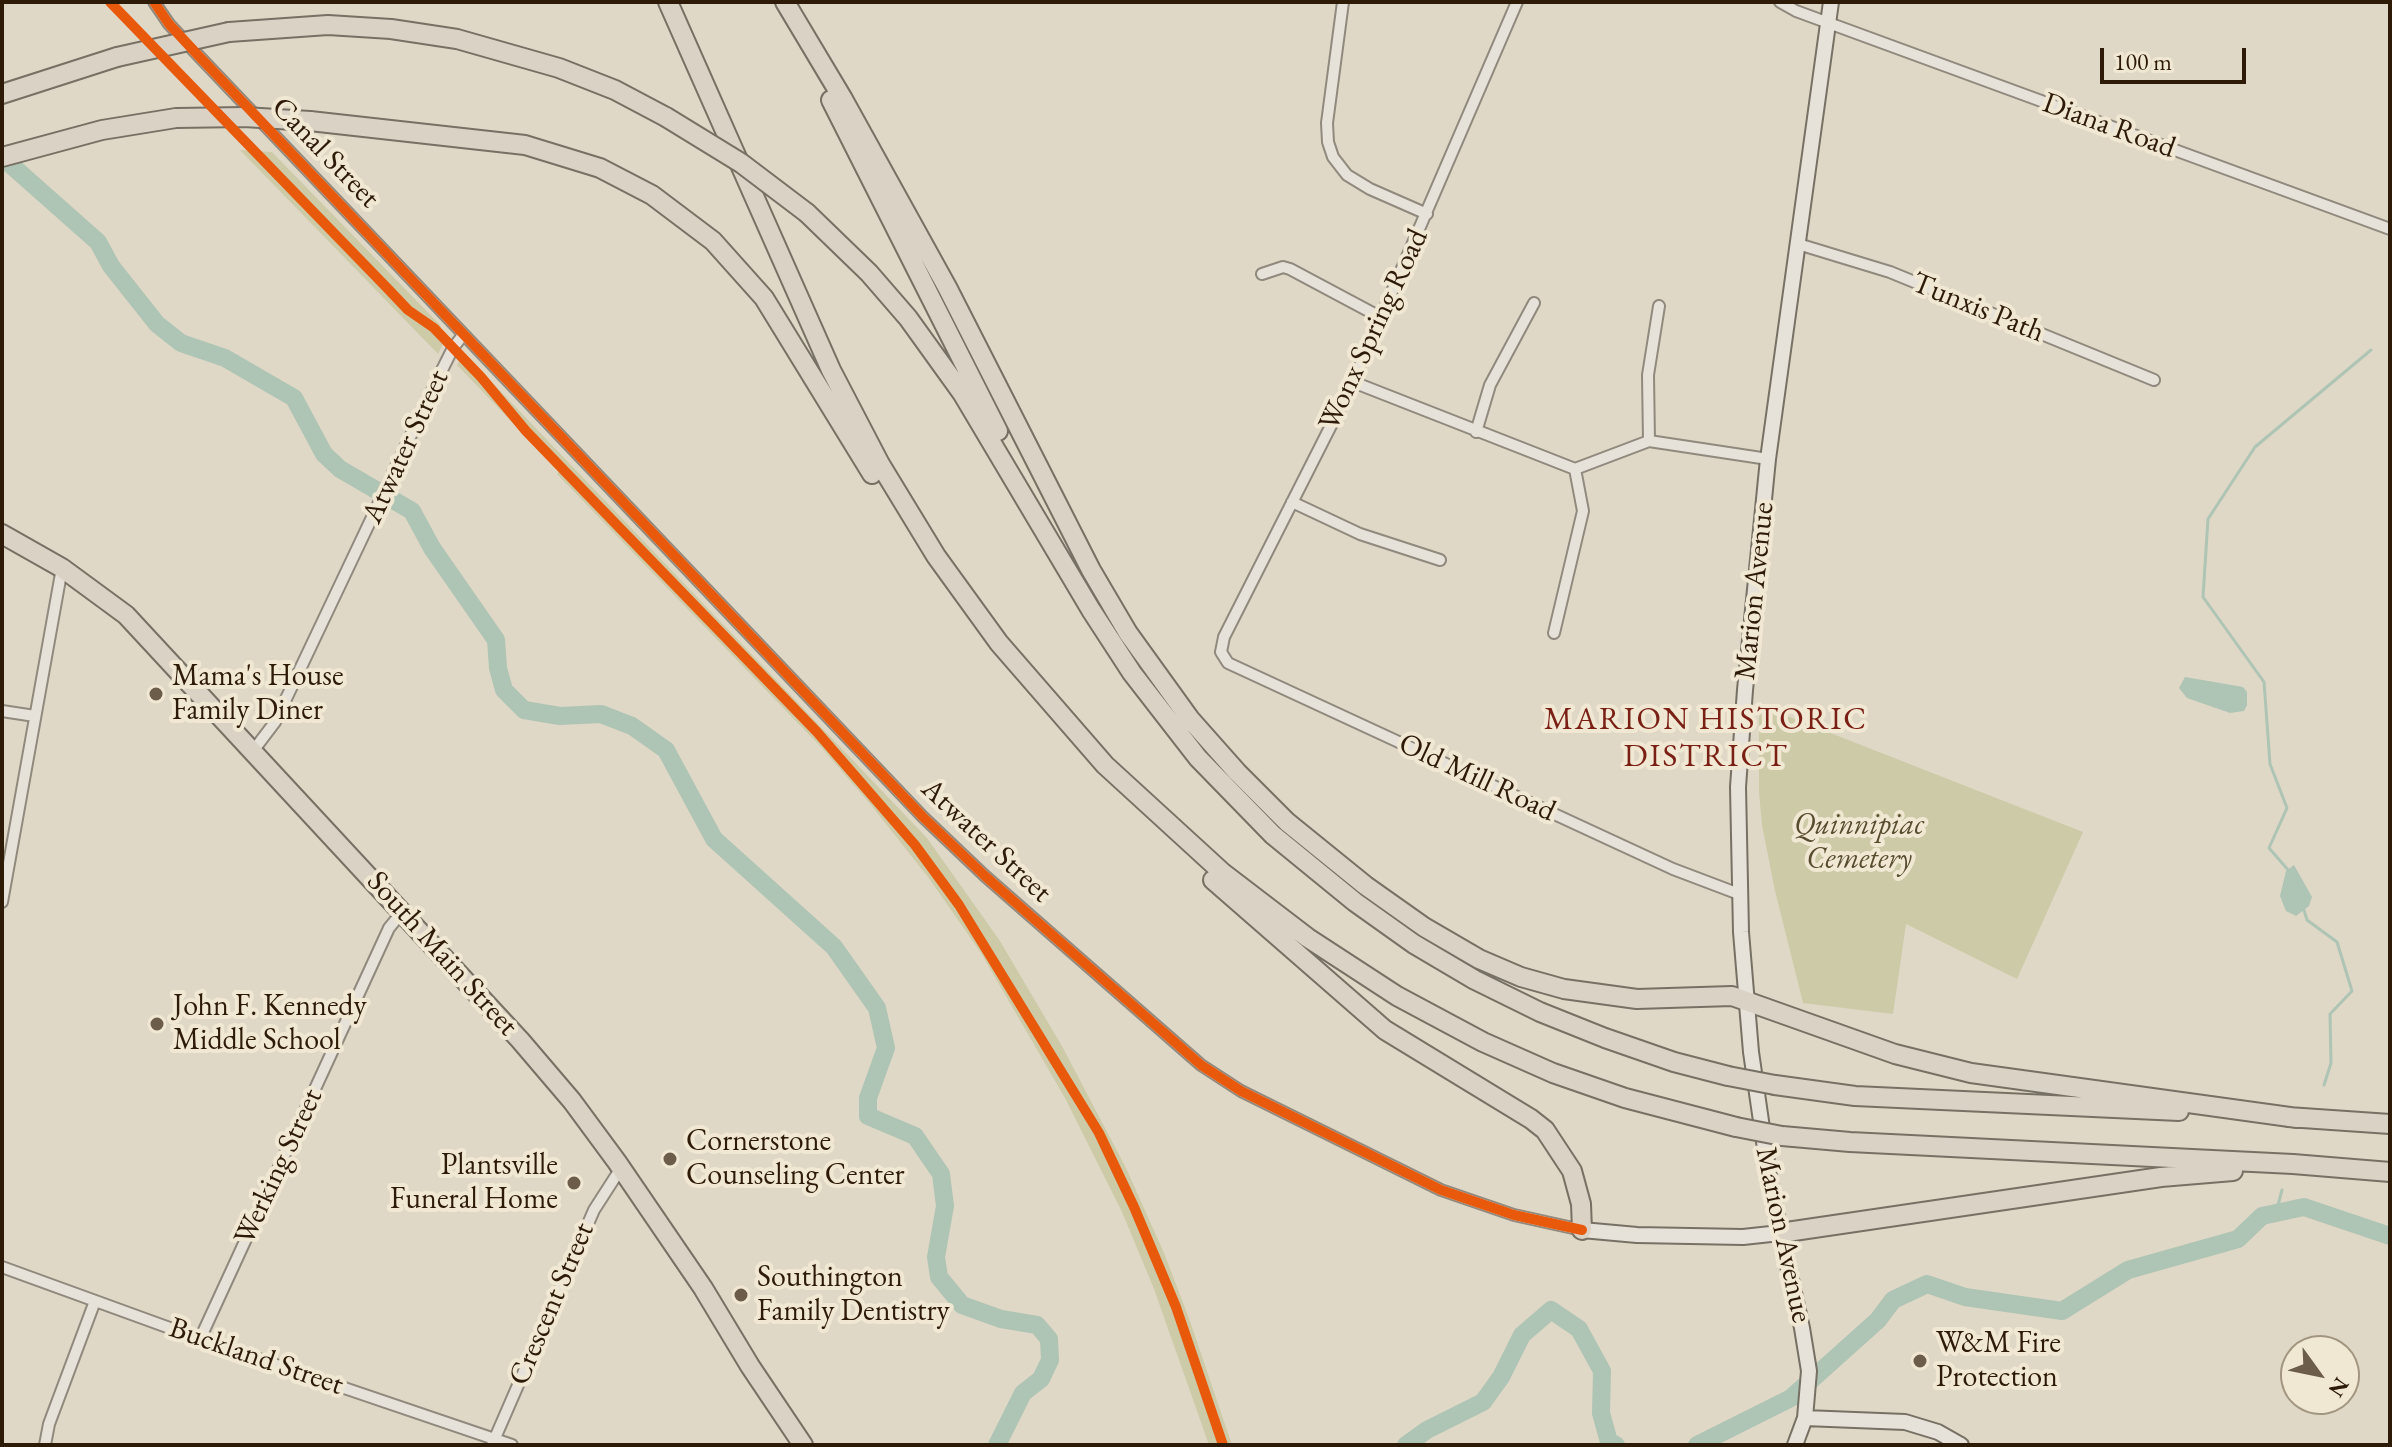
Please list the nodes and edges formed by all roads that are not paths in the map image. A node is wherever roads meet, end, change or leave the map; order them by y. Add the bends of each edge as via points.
1 (154, 2) edge
2 (668, 2) edge
3 (783, 2) edge
4 (1343, 2) edge
5 (1517, 2) edge
6 (1780, 2) edge
7 (1831, 2) edge
8 (1829, 23) junction
9 (2, 94) edge
10 (2, 157) edge
11 (1427, 214) junction
12 (2390, 229) edge
13 (1798, 244) junction
14 (1262, 274) dead end
15 (1534, 303) dead end
16 (1659, 306) dead end
17 (1380, 317) junction
18 (463, 335) junction
19 (2154, 380) dead end
20 (1353, 382) junction
21 (1476, 432) junction
22 (1649, 441) junction
23 (1768, 459) junction
24 (1575, 469) junction
25 (1292, 502) junction
26 (2, 534) edge
27 (1440, 560) dead end
28 (62, 568) junction
29 (1073, 579) junction
30 (967, 600) junction
31 (1554, 633) dead end
32 (1221, 652) joint
33 (2, 711) edge
34 (35, 716) junction
35 (253, 751) junction
36 (1105, 765) junction
37 (8, 836) edge
38 (1739, 894) junction
39 (2, 902) edge
40 (403, 911) junction
41 (1745, 999) junction
42 (2297, 1118) junction
43 (2390, 1124) edge
44 (2346, 1167) junction
45 (621, 1168) junction
46 (2390, 1172) edge
47 (1582, 1230) junction
48 (1780, 1233) junction
49 (2, 1267) edge
50 (95, 1301) junction
51 (200, 1339) junction
52 (1805, 1418) junction
53 (493, 1442) edge
54 (45, 1445) edge
55 (512, 1445) edge
56 (803, 1445) edge
57 (1795, 1445) edge
58 (1961, 1445) edge

1 - 18 street, Canal Street
2 - 30 highway via 831,370 901,500
3 - 29 highway
3 - 41 highway via 947,287 1107,599 1190,719 1246,781 1357,879 1455,947 1499,968 1564,989 1613,997
4 - 11 street via 1327,123 1333,157 1347,175 1370,189
5 - 11 street, Wonx Spring Road
6 - 8 street
7 - 8 main road, Marion Avenue
8 - 12 street, Diana Road
8 - 13 main road, Marion Avenue
9 - 29 highway, bridge via 117,57 229,32 296,26 391,29 457,39 590,80 666,117 741,163 807,213 869,273 927,342 978,418
10 - 30 highway, bridge via 102,130 176,118 244,117 493,140 600,168 673,208 713,241 764,298 903,523
11 - 17 street, Wonx Spring Road
13 - 19 street, Tunxis Path via 1890,272
13 - 23 main road, Marion Avenue
14 - 17 street via 1290,269
15 - 21 street via 1490,385
16 - 22 street via 1648,375
17 - 20 street, Wonx Spring Road
18 - 35 street, Atwater Street via 275,722
18 - 47 street, Atwater Street via 954,848 1201,1065 1241,1091 1441,1190 1514,1215
20 - 21 street
20 - 25 street, Wonx Spring Road
21 - 24 street
22 - 23 street
22 - 24 street
23 - 38 main road, Marion Avenue via 1738,787
24 - 31 street via 1583,511
25 - 27 street via 1360,534
25 - 32 street, Wonx Spring Road
26 - 28 highway, South Main Street
28 - 34 street
28 - 35 highway, South Main Street via 126,615
29 - 42 highway, bridge via 1174,730 1247,811 1327,881 1414,944 1508,997 1674,1062 1775,1085 1855,1096
30 - 36 highway
32 - 38 street, Old Mill Road via 1228,663 1673,869
33 - 34 street
34 - 37 street
35 - 40 highway, South Main Street
36 - 44 highway, bridge via 1182,838 1352,968 1495,1048 1637,1101 1782,1136
36 - 47 highway via 1185,856 1385,1030 1545,1130 1572,1171
37 - 39 street
38 - 41 main road, Marion Avenue
40 - 45 highway, South Main Street via 535,1057
40 - 51 street, Werking Street via 389,928
41 - 42 highway via 1944,1068
41 - 48 main road, Marion Avenue
42 - 43 highway
44 - 46 highway
44 - 48 highway via 2176,1175
45 - 53 street, Crescent Street via 594,1210
45 - 56 highway, South Main Street
47 - 48 main road, Atwater Street via 1743,1237
48 - 52 main road, Marion Avenue via 1809,1374
49 - 50 street, Buckland Street
50 - 51 street, Buckland Street
50 - 54 street
51 - 53 street, Buckland Street
52 - 57 main road, Marion Avenue
52 - 58 main road via 1905,1422
53 - 55 street, Buckland Street

